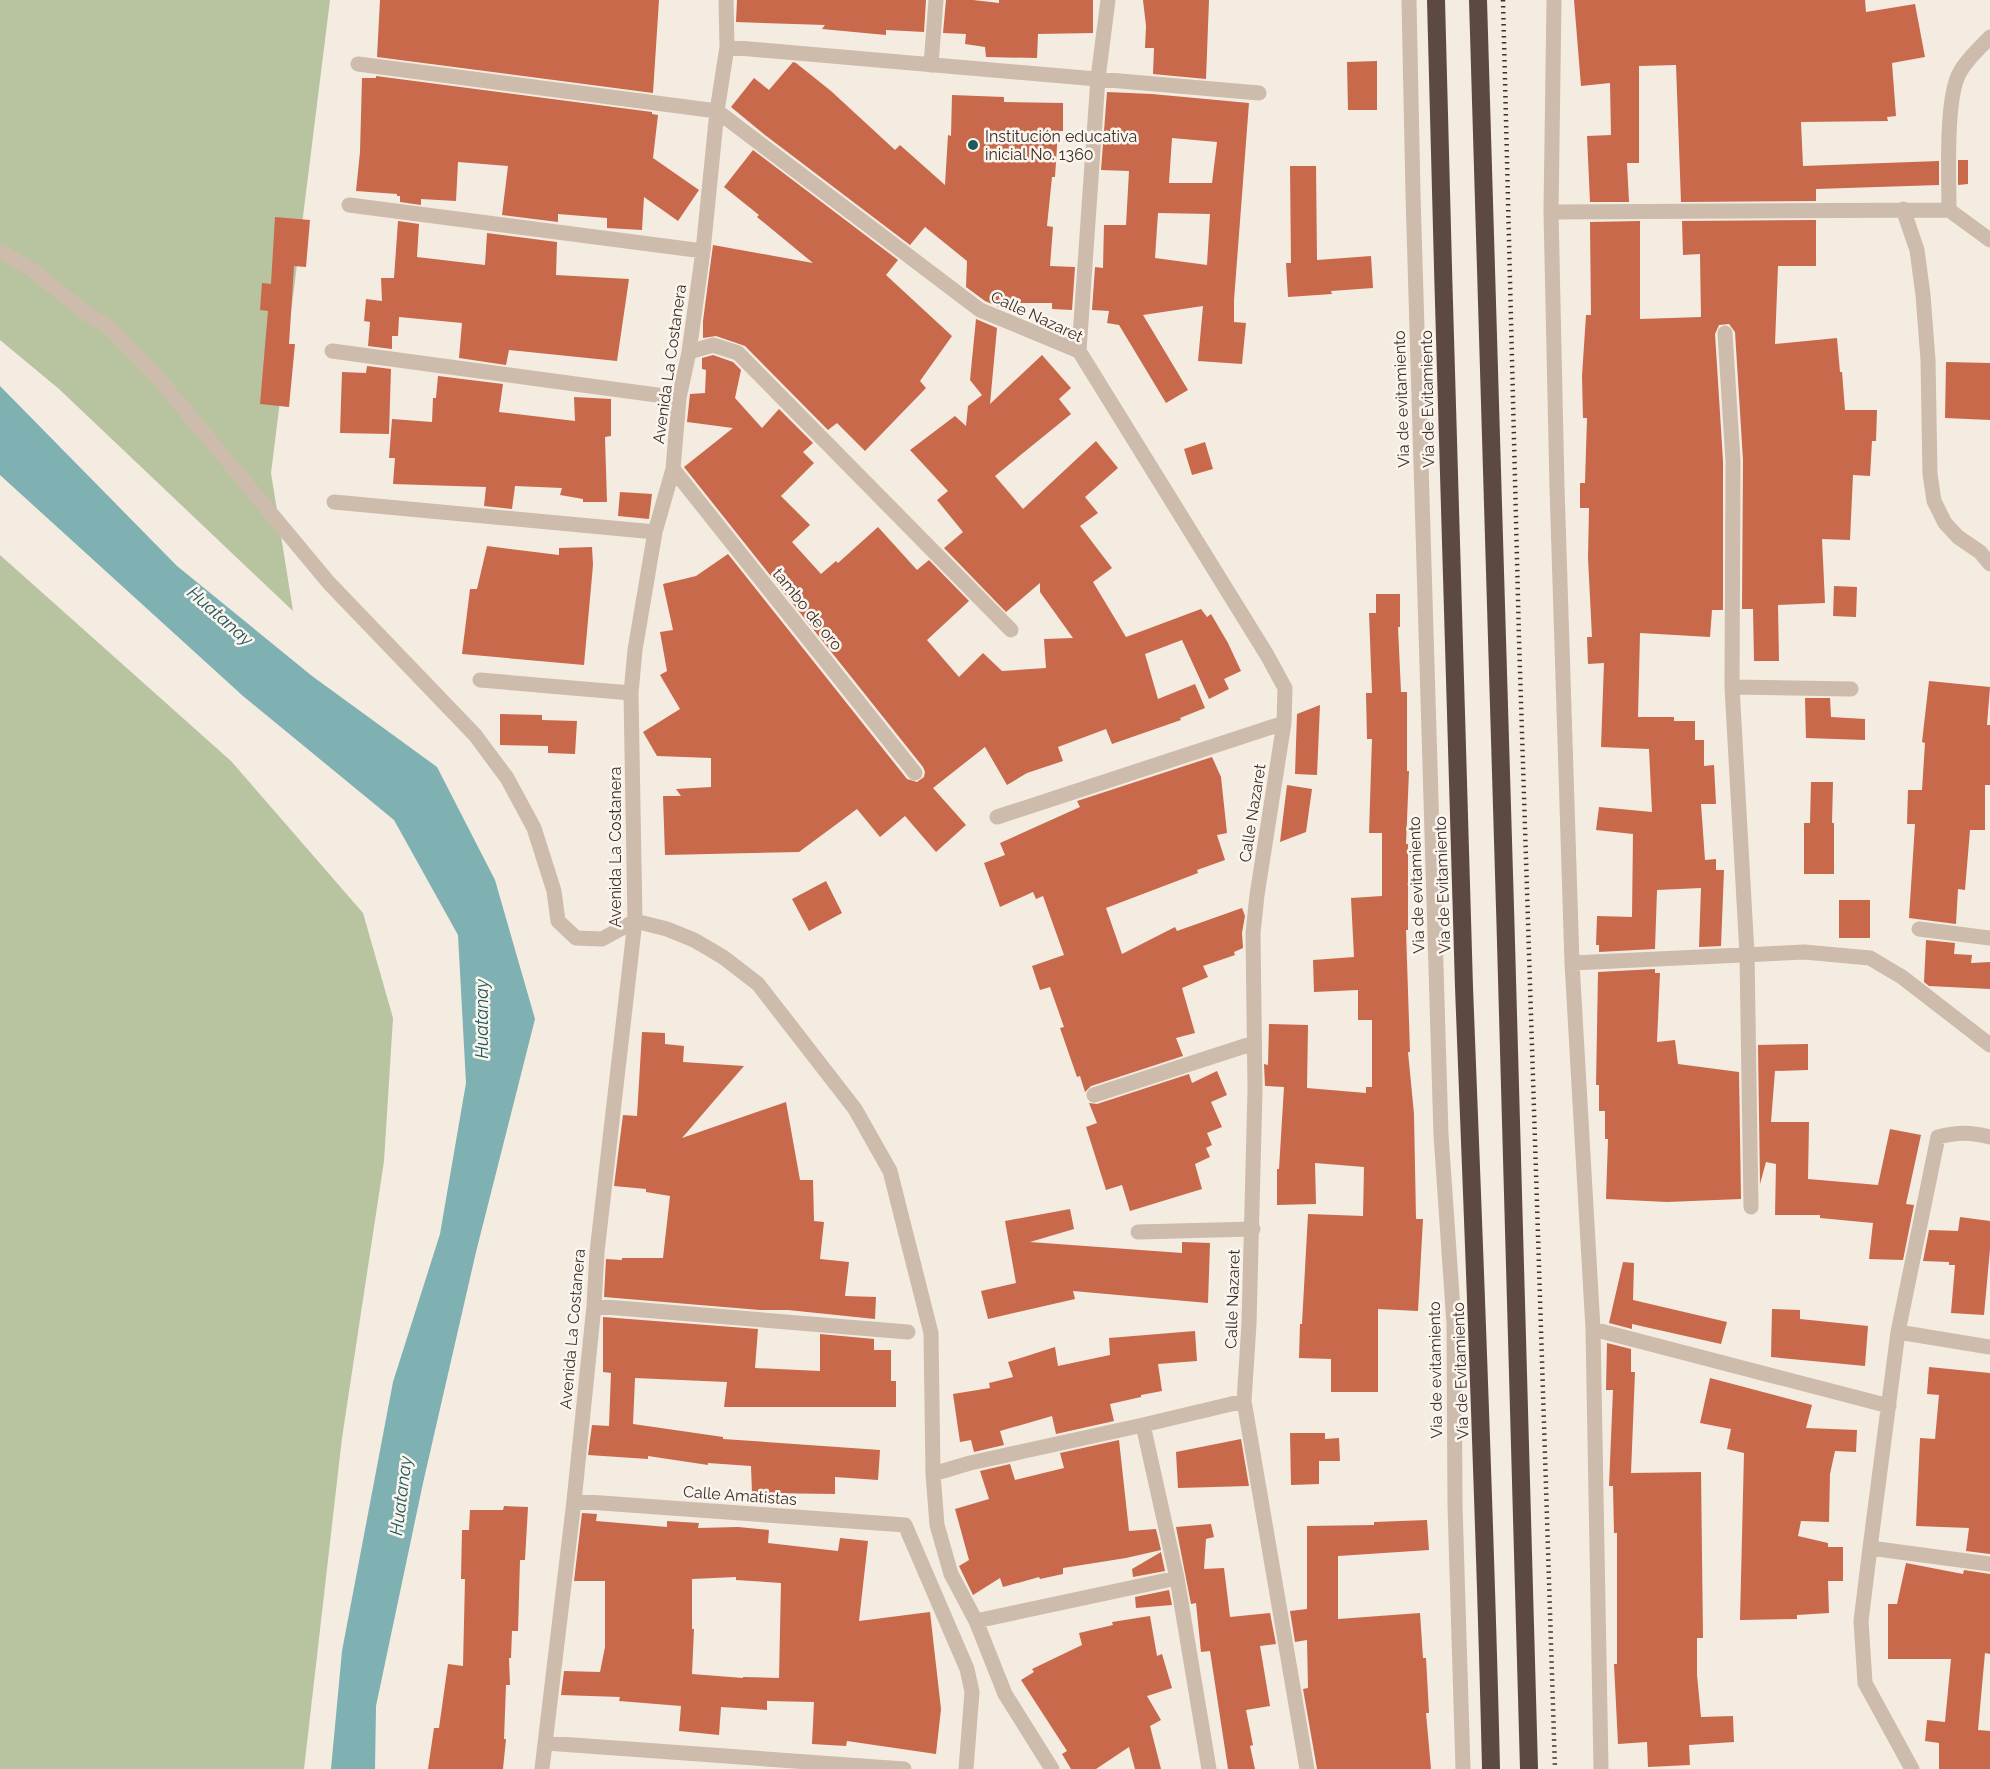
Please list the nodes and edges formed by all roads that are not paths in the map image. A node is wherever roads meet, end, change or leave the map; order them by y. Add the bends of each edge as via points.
1 (726, 0) edge
2 (936, 0) edge
3 (1108, 0) edge
4 (1408, 0) edge
5 (1437, 0) edge
6 (1478, 0) edge
7 (1554, 0) edge
8 (1990, 37) edge
9 (727, 47) junction
10 (358, 64) dead end
11 (932, 65) junction
12 (1098, 78) junction
13 (1258, 93) dead end
14 (717, 111) junction
15 (350, 205) dead end
16 (1903, 209) junction
17 (1949, 210) junction
18 (1551, 212) junction
19 (1990, 240) edge
20 (0, 251) edge
21 (703, 251) junction
22 (1725, 333) dead end
23 (332, 351) dead end
24 (1078, 351) junction
25 (689, 352) junction
26 (679, 398) junction
27 (673, 469) junction
28 (334, 502) dead end
29 (655, 531) junction
30 (1990, 564) edge
31 (1011, 630) dead end
32 (480, 680) dead end
33 (1732, 687) junction
34 (1851, 690) dead end
35 (631, 693) junction
36 (1284, 723) junction
37 (915, 773) dead end
38 (997, 817) dead end
39 (635, 921) junction
40 (1919, 929) dead end
41 (1990, 938) edge
42 (1747, 954) junction
43 (1572, 963) junction
44 (1254, 1043) junction
45 (1990, 1045) edge
46 (1094, 1095) dead end
47 (1990, 1137) edge
48 (1751, 1207) dead end
49 (1252, 1229) junction
50 (1138, 1232) dead end
51 (594, 1306) junction
52 (1593, 1329) junction
53 (908, 1332) dead end
54 (1898, 1332) junction
55 (1990, 1347) edge
56 (1244, 1401) junction
57 (1889, 1406) junction
58 (1143, 1425) junction
59 (933, 1474) junction
60 (574, 1502) junction
61 (1870, 1548) junction
62 (1990, 1564) edge
63 (1177, 1578) junction
64 (976, 1621) junction
65 (546, 1743) junction
66 (542, 1769) edge
67 (904, 1769) edge
68 (966, 1769) edge
69 (1052, 1769) edge
70 (1209, 1769) edge
71 (1307, 1769) edge
72 (1463, 1769) edge
73 (1491, 1769) edge
74 (1529, 1769) edge
75 (1601, 1769) edge
76 (1912, 1769) edge

1 - 9 street, Avenida La Costanera
2 - 11 street
3 - 12 street
4 - 72 street, Via de evitamiento via 1441,1135 1454,1324
5 - 73 highway, Vía de Evitamiento via 1448,460
6 - 74 highway
7 - 18 street
8 - 17 street via 1959,73 1953,89
9 - 11 street
9 - 14 street, Avenida La Costanera
10 - 14 street
11 - 12 street
12 - 13 street
12 - 24 street
14 - 21 street, Avenida La Costanera
14 - 24 street, Calle Nazaret via 980,310
15 - 21 street
16 - 17 street
16 - 18 street
16 - 30 street via 1917,250 1923,295 1934,501 1958,537
17 - 19 street
18 - 43 street
20 - 39 street via 109,327 159,379 329,583 475,735 507,778 534,828 554,891 558,921 576,938 602,939
21 - 25 street, Avenida La Costanera
22 - 33 street via 1733,461
23 - 26 street
24 - 36 street, Calle Nazaret via 1267,655 1285,688
25 - 26 street, Avenida La Costanera
25 - 31 street via 713,345 738,353
26 - 27 street, Avenida La Costanera
27 - 29 street, Avenida La Costanera
27 - 37 street, tambo de oro
28 - 29 street
29 - 35 street, Avenida La Costanera
32 - 35 street
33 - 34 street
33 - 42 street
35 - 39 street, Avenida La Costanera
36 - 38 street
36 - 44 street, Calle Nazaret via 1253,933
39 - 51 street, Avenida La Costanera
39 - 59 street via 694,940 758,984 855,1109 890,1171 932,1333
40 - 41 street
42 - 43 street
42 - 45 street via 1804,952 1870,958 1902,977
42 - 48 street
43 - 52 street
44 - 46 street
44 - 49 street, Calle Nazaret
47 - 54 street via 1955,1132 1938,1137
49 - 50 street
49 - 56 street, Calle Nazaret
51 - 53 street
51 - 60 street, Avenida La Costanera
52 - 57 street
52 - 75 street
54 - 55 street
54 - 57 street
56 - 58 street
56 - 71 street, Calle Nazaret
57 - 61 street
58 - 59 street via 970,1462
58 - 63 street
59 - 64 street via 938,1526 951,1574
60 - 65 street, Avenida La Costanera
60 - 68 street, Calle Amatistas via 905,1525 967,1669 972,1692
61 - 62 street
61 - 76 street via 1861,1621 1864,1683
63 - 64 street
63 - 70 street
64 - 69 street via 1005,1694
65 - 66 street, Avenida La Costanera
65 - 67 street

